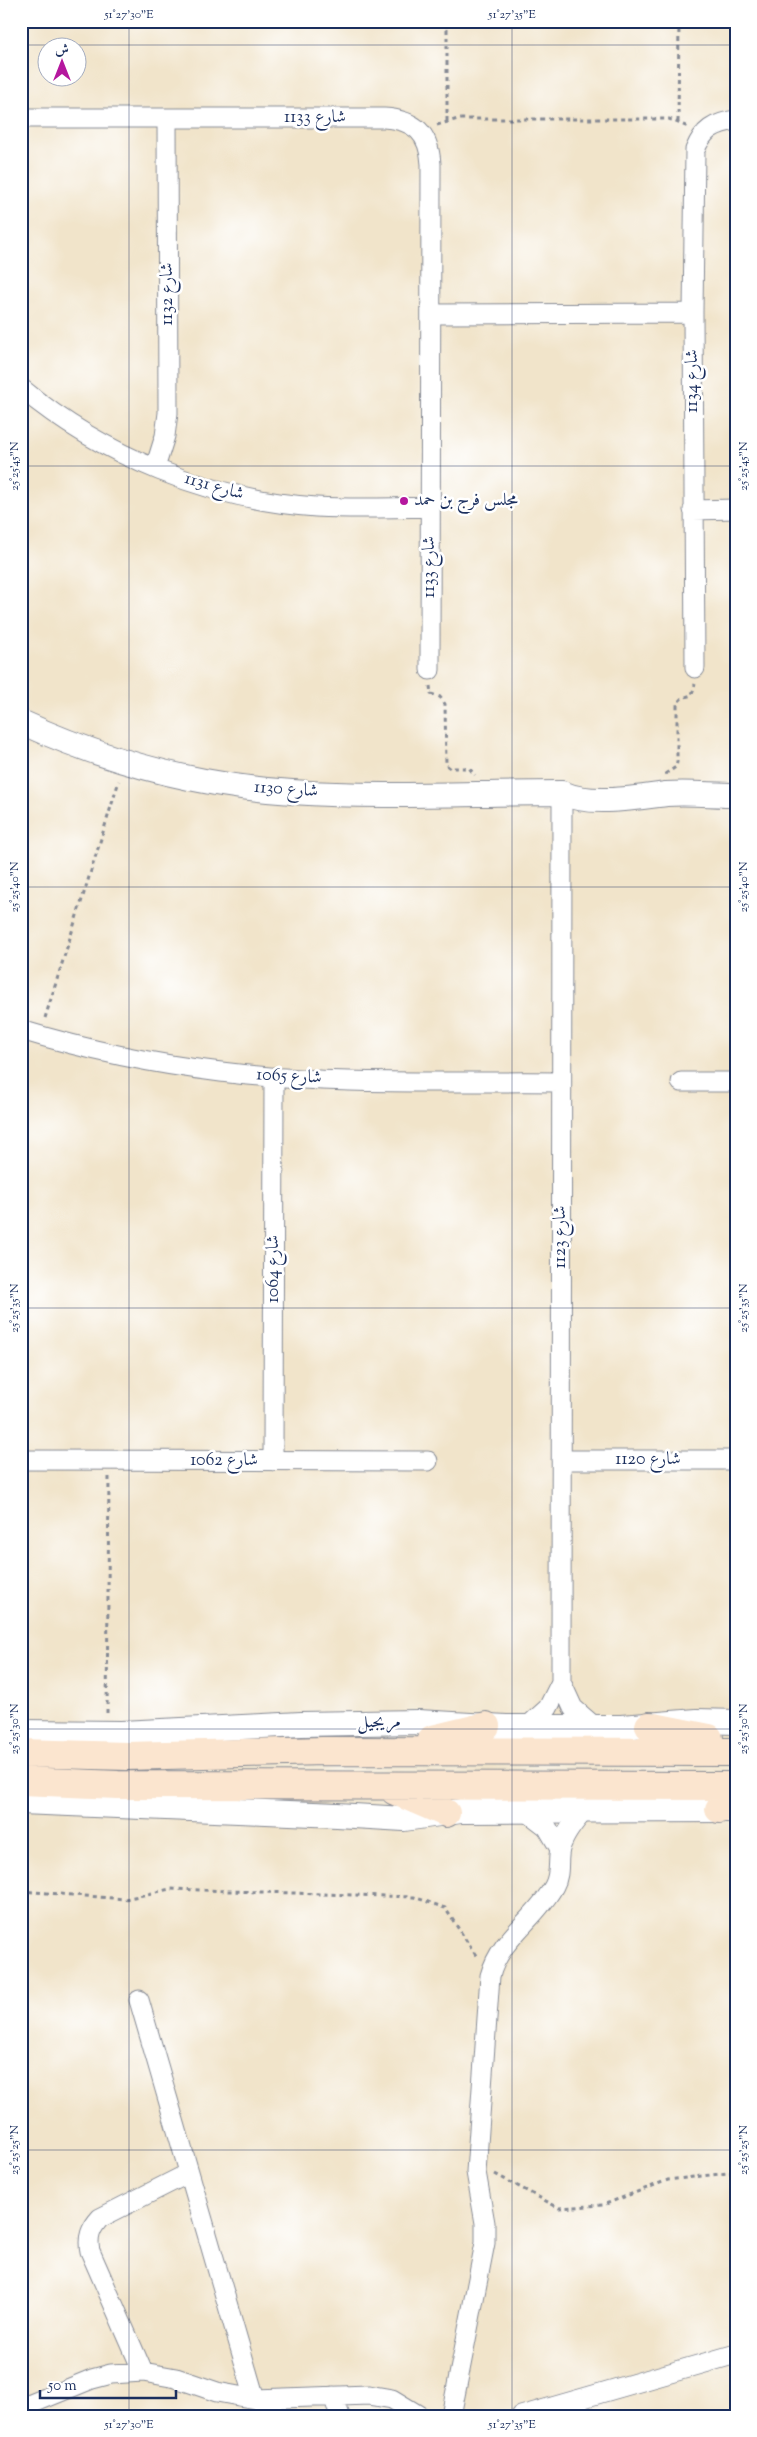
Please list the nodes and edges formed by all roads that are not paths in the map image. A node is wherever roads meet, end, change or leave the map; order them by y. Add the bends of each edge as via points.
1 (21, 118) edge
2 (167, 118) junction
3 (736, 120) edge
4 (693, 313) junction
5 (430, 314) junction
6 (21, 388) edge
7 (155, 468) junction
8 (430, 507) junction
9 (736, 509) edge
10 (693, 510) junction
11 (695, 668) road end
12 (430, 670) road end
13 (21, 722) edge
14 (562, 793) junction
15 (736, 795) edge
16 (21, 1030) edge
17 (274, 1077) junction
18 (561, 1082) junction
19 (681, 1082) dead end
20 (736, 1082) edge
21 (21, 1460) edge
22 (561, 1460) junction
23 (736, 1460) edge
24 (273, 1461) junction
25 (428, 1461) dead end
26 (561, 1682) junction
27 (736, 1722) edge
28 (486, 1726) junction
29 (528, 1726) junction
30 (649, 1726) junction
31 (595, 1727) junction
32 (21, 1732) edge
33 (736, 1740) edge
34 (323, 1751) junction
35 (736, 1752) edge
36 (21, 1753) edge
37 (21, 1781) edge
38 (385, 1786) junction
39 (736, 1786) edge
40 (21, 1802) edge
41 (730, 1808) edge
42 (585, 1810) junction
43 (526, 1811) junction
44 (446, 1812) junction
45 (560, 1850) junction
46 (139, 2000) dead end
47 (189, 2173) junction
48 (736, 2354) edge
49 (143, 2372) junction
50 (333, 2396) junction
51 (255, 2398) junction
52 (21, 2408) edge
53 (340, 2416) edge
54 (420, 2416) edge
55 (451, 2416) edge
56 (521, 2416) edge

1 - 2 street, شارع 1133
2 - 5 street, شارع 1133 via 399,119 413,125 424,136 430,149
2 - 7 street, شارع 1132 via 168,413
3 - 4 street, شارع 1134 via 710,127 700,137 695,150
4 - 5 street
4 - 10 street, شارع 1134
5 - 8 street, شارع 1133
6 - 7 street, شارع 1131 via 90,436
7 - 8 street, شارع 1131 via 214,489 267,501 316,507
8 - 12 street, شارع 1133
9 - 10 street
10 - 11 street, شارع 1134
13 - 14 street, شارع 1130 via 125,762 189,778 292,792
14 - 15 street, شارع 1130 via 581,798 617,799 665,794
14 - 18 street, شارع 1123
16 - 17 street, شارع 1065 via 163,1064
17 - 18 street, شارع 1065
17 - 24 street, شارع 1064
18 - 22 street, شارع 1123
19 - 20 street
21 - 24 street, شارع 1062
22 - 23 street, شارع 1120
22 - 26 street, شارع 1123
24 - 25 street, شارع 1062
26 - 29 street, شارع 1123 via 548,1708
26 - 31 street, شارع 1123 via 573,1708
27 - 30 street, مريجيل via 697,1721
28 - 29 street, مريجيل
28 - 32 street, مريجيل via 418,1722 107,1733
28 - 34 main road via 442,1737
29 - 31 street, مريجيل
30 - 31 street, مريجيل
30 - 33 main road
34 - 35 main road, مريجيل
34 - 36 main road, مريجيل via 127,1756
37 - 38 main road via 118,1785
38 - 39 main road
38 - 44 main road
40 - 44 street via 388,1819
41 - 42 street
42 - 43 street
42 - 45 street via 570,1829
43 - 44 street
43 - 45 street via 547,1827
45 - 55 street via 554,1887 502,1948 490,1976 477,2164 477,2185 485,2223 484,2243
46 - 47 street
47 - 49 street via 100,2218 89,2237 90,2251
47 - 51 street
48 - 56 street
49 - 51 street via 176,2378 217,2392
49 - 52 street via 92,2379
50 - 51 street
50 - 53 street
50 - 54 street via 369,2395 392,2399

